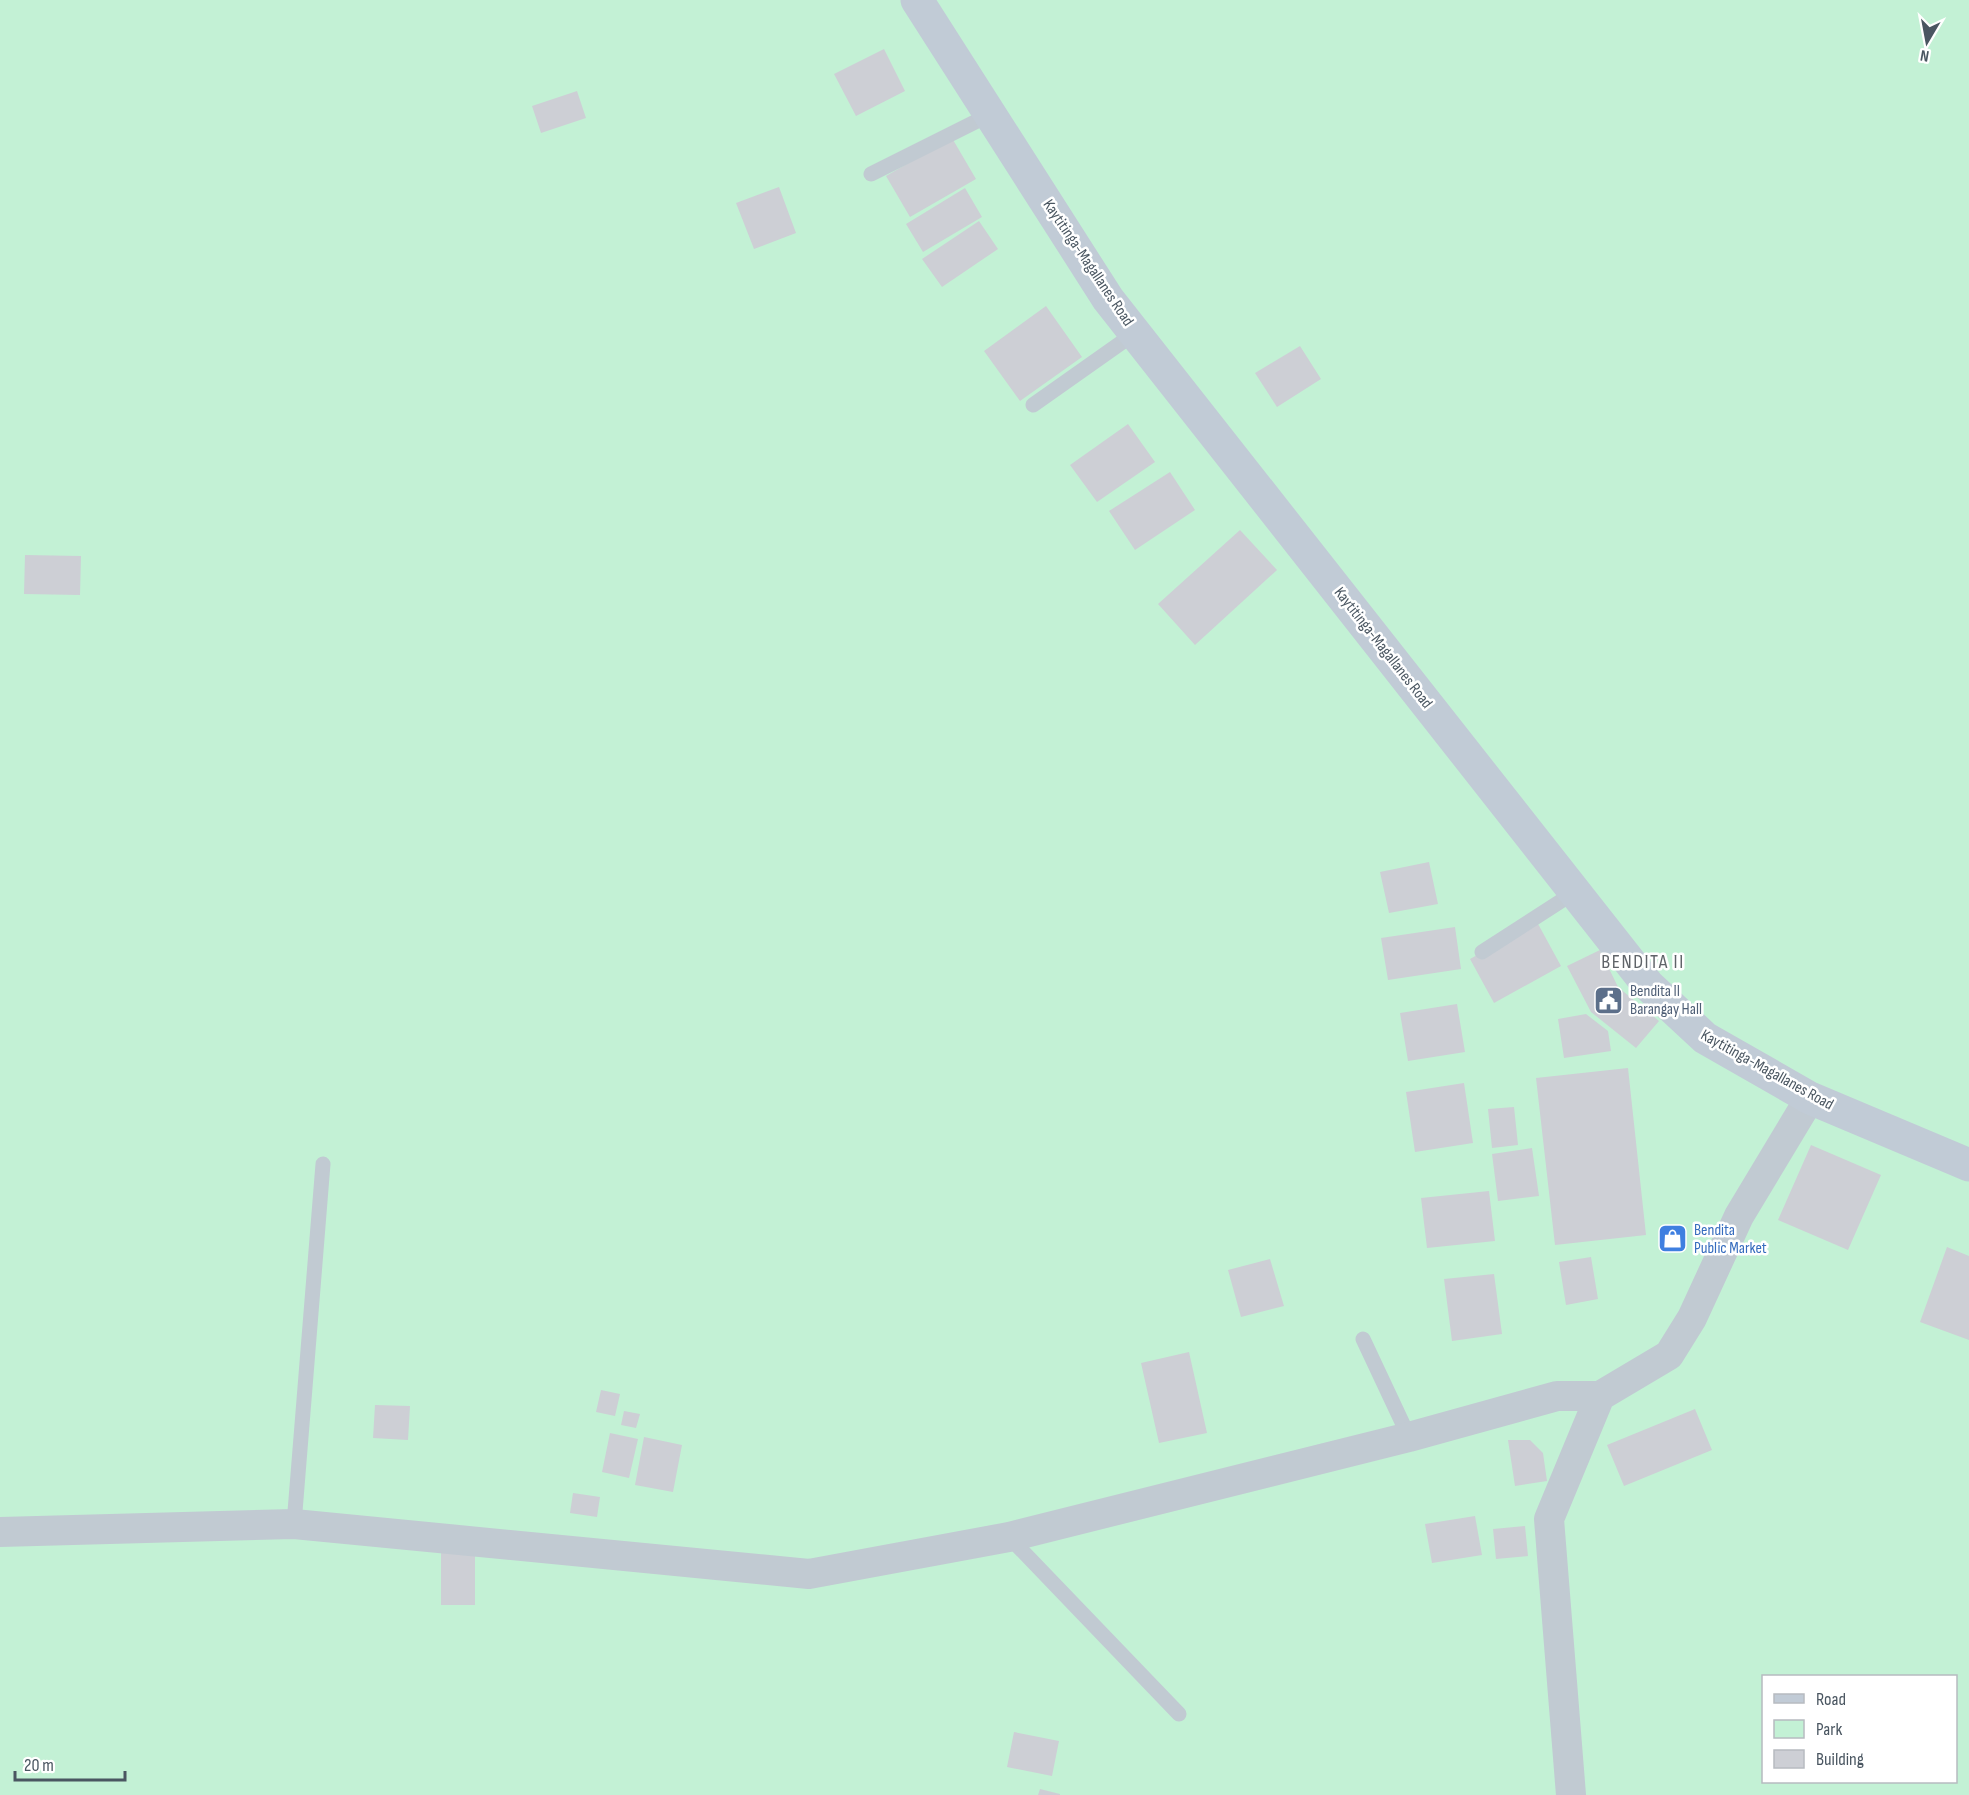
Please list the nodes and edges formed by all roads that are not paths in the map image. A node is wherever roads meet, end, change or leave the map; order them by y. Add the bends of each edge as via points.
1 (917, 0) edge
2 (991, 114) junction
3 (871, 174) dead end
4 (1135, 333) junction
5 (1033, 405) dead end
6 (1575, 892) junction
7 (1482, 952) dead end
8 (1810, 1098) junction
9 (323, 1164) dead end
10 (1969, 1165) edge
11 (1363, 1339) dead end
12 (1600, 1396) junction
13 (1409, 1437) junction
14 (294, 1524) junction
15 (0, 1532) edge
16 (1009, 1537) junction
17 (1179, 1714) dead end
18 (1571, 1795) edge

1 - 2 main road, Kaytitinga-Magallanes Road
2 - 3 lane
2 - 4 main road, Kaytitinga-Magallanes Road via 1108,299
4 - 5 lane
4 - 6 main road, Kaytitinga-Magallanes Road
6 - 7 lane
6 - 8 main road, Kaytitinga-Magallanes Road via 1648,985 1705,1038
8 - 10 main road, Kaytitinga-Magallanes Road
8 - 12 street via 1739,1216 1692,1318 1669,1355
9 - 14 lane
11 - 13 lane
12 - 13 street via 1557,1396
12 - 18 street via 1549,1520
13 - 16 street
14 - 15 street
14 - 16 street via 809,1574
16 - 17 lane

